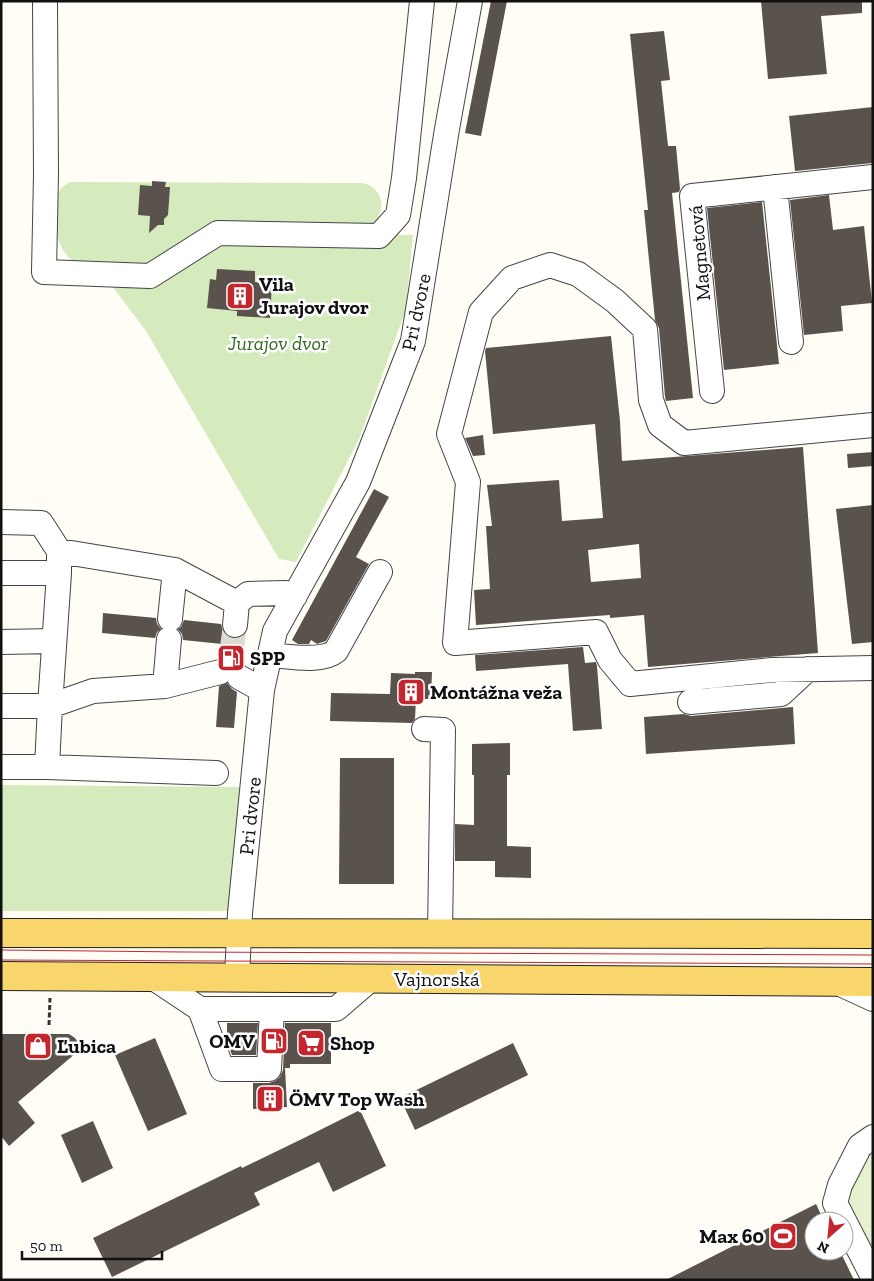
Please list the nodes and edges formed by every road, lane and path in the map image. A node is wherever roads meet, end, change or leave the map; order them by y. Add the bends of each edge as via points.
1 (45, 1) edge
2 (422, 1) edge
3 (470, 1) edge
4 (873, 177) edge
5 (775, 187) junction
6 (791, 342) dead end
7 (712, 391) dead end
8 (873, 424) edge
9 (1, 522) edge
10 (59, 562) junction
11 (175, 570) junction
12 (380, 572) dead end
13 (1, 573) edge
14 (294, 596) junction
15 (54, 641) junction
16 (1, 642) edge
17 (270, 655) junction
18 (873, 668) edge
19 (808, 669) junction
20 (165, 686) junction
21 (262, 690) junction
22 (690, 702) dead end
23 (1, 706) edge
24 (50, 706) junction
25 (424, 729) dead end
26 (1, 767) edge
27 (46, 767) junction
28 (216, 773) dead end
29 (1, 934) edge
30 (239, 934) junction
31 (440, 934) junction
32 (873, 934) edge
33 (1, 976) edge
34 (152, 977) junction
35 (237, 978) junction
36 (371, 978) junction
37 (834, 982) junction
38 (873, 982) edge
39 (50, 994) dead end
40 (873, 999) edge
41 (200, 1009) junction
42 (272, 1009) junction
43 (49, 1024) dead end
44 (873, 1137) edge
45 (873, 1277) edge

1 - 2 street via 44,272 150,276 218,233 379,236 398,215
3 - 14 street, Pri dvore via 413,341 358,482
4 - 5 street, Magnetová
5 - 6 street
5 - 7 street, Magnetová via 692,196
8 - 19 street via 684,443 660,425 652,400 645,329 578,274 550,265 512,278 481,312 449,434 468,482 455,643 596,632 610,660 630,684
9 - 10 street via 40,523
10 - 11 street
10 - 13 street
10 - 15 street
11 - 14 street via 236,614 248,594 286,593
11 - 20 street
12 - 17 street via 332,655 320,658
14 - 17 street, Pri dvore via 275,631
15 - 16 street
15 - 24 street
17 - 21 street, Pri dvore
18 - 19 street
19 - 22 street via 781,694
20 - 21 street via 229,674
20 - 24 street via 93,691
21 - 30 street, Pri dvore
23 - 24 street
24 - 27 street
25 - 31 street via 443,730
26 - 27 street
27 - 28 street
29 - 30 main road
30 - 31 main road
30 - 35 street, Pri dvore
31 - 32 main road
33 - 34 main road, Vajnorská
34 - 35 main road, Vajnorská
34 - 41 street
35 - 36 main road, Vajnorská
36 - 37 main road, Vajnorská
36 - 42 street via 336,1009
37 - 38 main road, Vajnorská
37 - 40 street
39 - 43 path
41 - 42 street
41 - 42 street via 222,1068 269,1068
44 - 45 street via 860,1146 840,1185 835,1203

